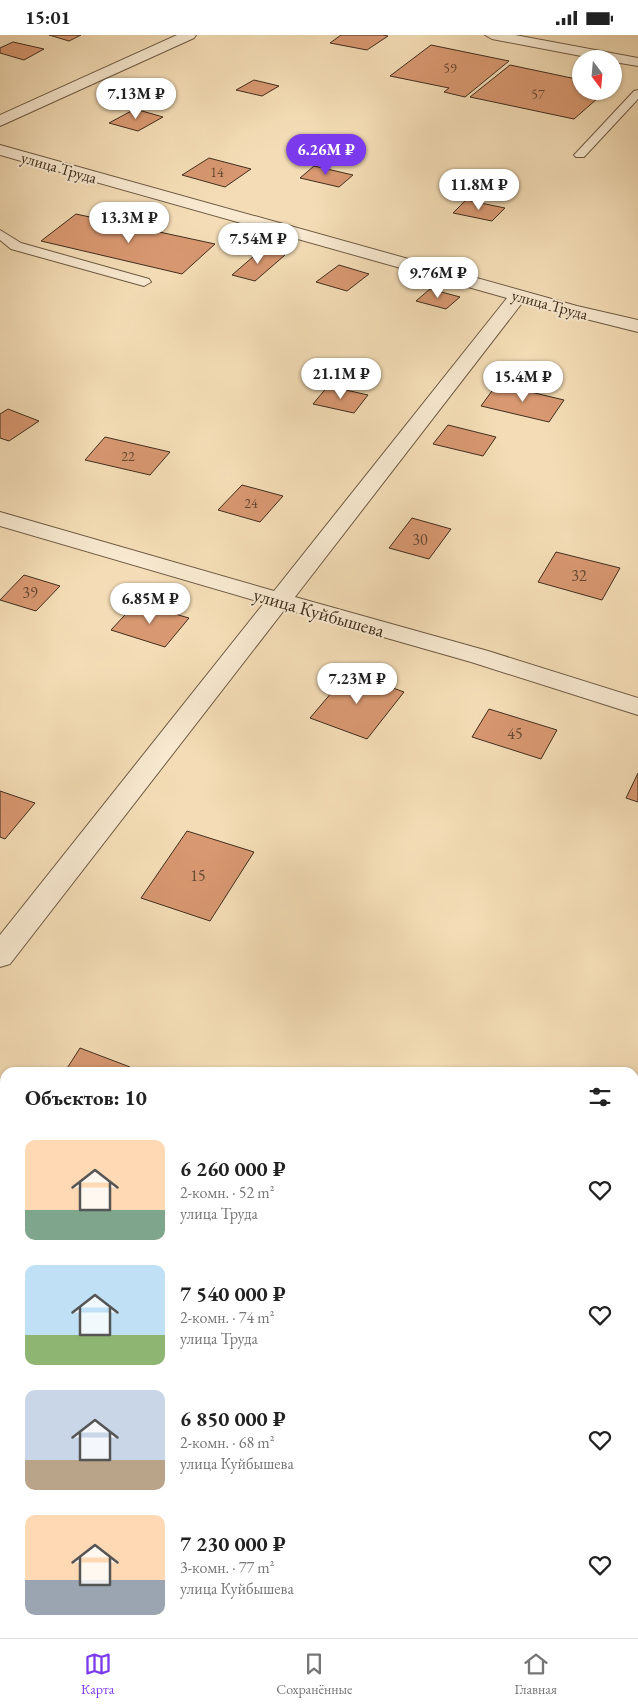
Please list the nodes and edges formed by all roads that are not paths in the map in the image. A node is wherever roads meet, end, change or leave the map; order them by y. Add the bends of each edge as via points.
1 (189, 35) edge
2 (492, 35) edge
3 (638, 62) edge
4 (638, 93) edge
5 (0, 121) edge
6 (1, 151) edge
7 (580, 155) dead end
8 (0, 234) edge
9 (16, 246) junction
10 (0, 255) edge
11 (144, 282) dead end
12 (518, 296) junction
13 (638, 326) edge
14 (0, 519) edge
15 (279, 600) junction
16 (638, 707) edge
17 (0, 956) edge

1 - 5 street
2 - 3 street
4 - 7 lane
6 - 12 street, улица Труда
8 - 9 lane
9 - 10 lane
9 - 11 lane
12 - 13 street, улица Труда
12 - 15 street
14 - 15 street, улица Куйбышева
15 - 16 street, улица Куйбышева via 557,679
15 - 17 street

